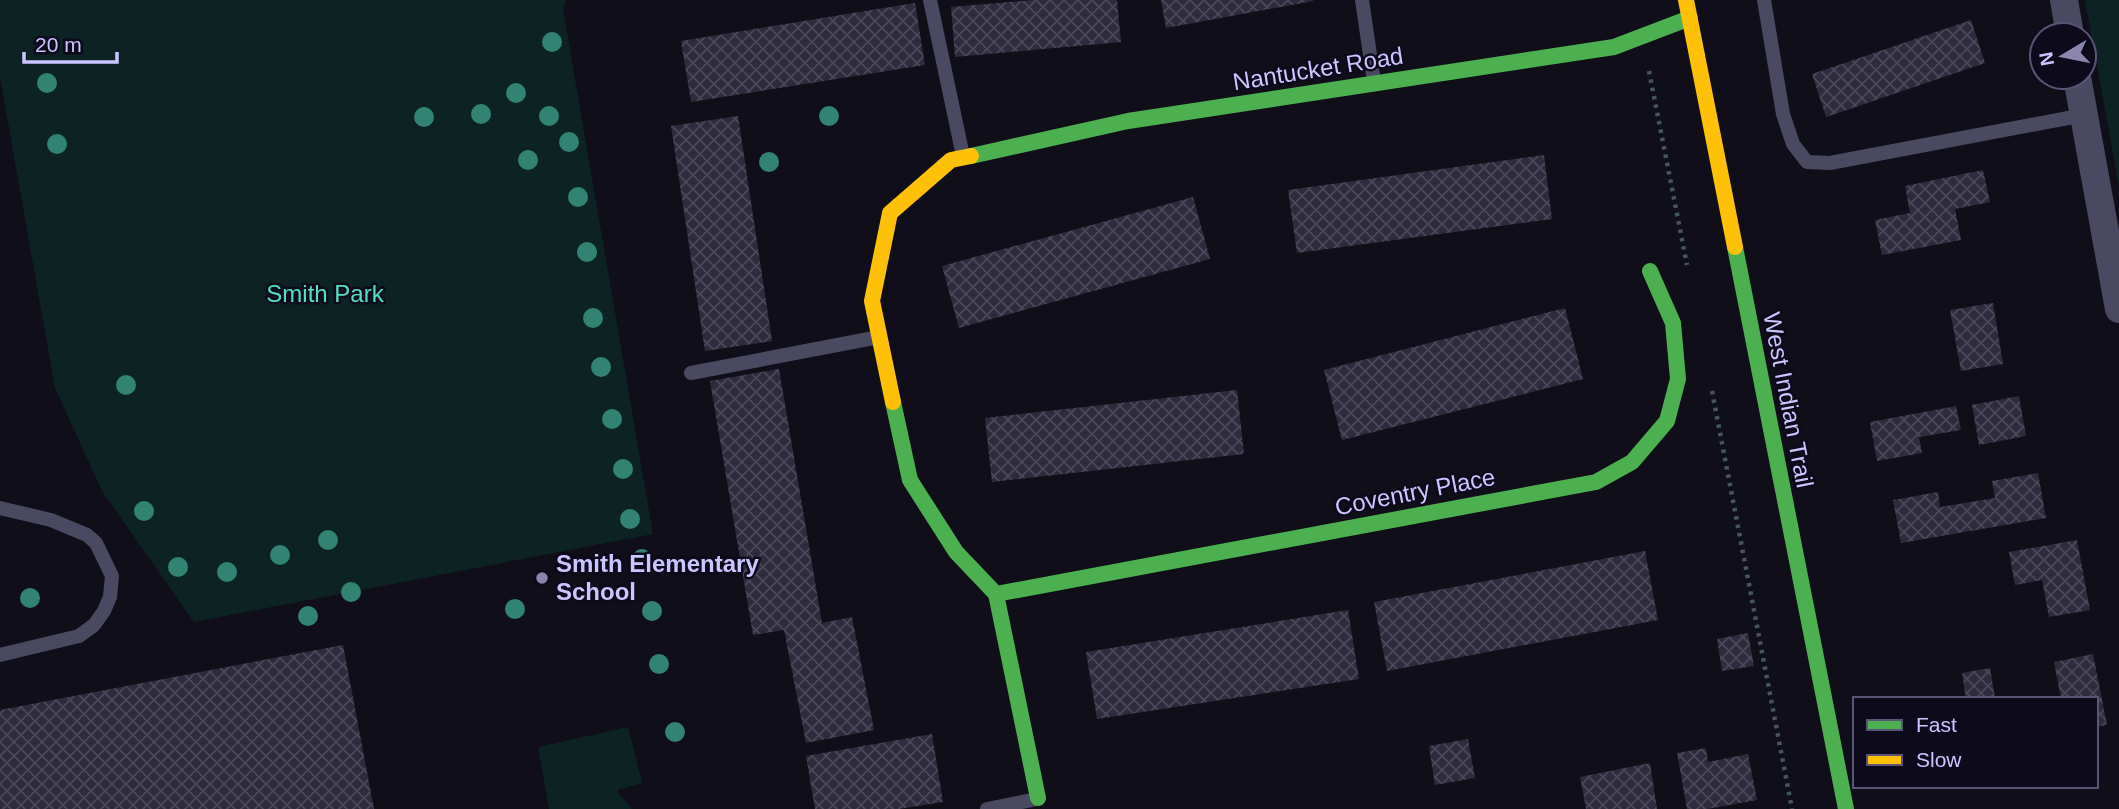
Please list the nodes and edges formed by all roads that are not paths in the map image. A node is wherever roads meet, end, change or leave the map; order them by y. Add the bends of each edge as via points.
1 (929, 0) edge
2 (1362, 0) edge
3 (1686, 0) edge
4 (1764, 0) edge
5 (2064, 0) edge
6 (1690, 18) junction
7 (2068, 21) edge
8 (1374, 83) junction
9 (2080, 91) edge
10 (2084, 115) junction
11 (957, 159) junction
12 (1650, 271) dead end
13 (2119, 309) edge
14 (879, 337) junction
15 (691, 373) dead end
16 (0, 508) edge
17 (996, 594) junction
18 (0, 655) edge
19 (1038, 799) joint
20 (987, 809) edge
21 (1846, 809) edge

1 - 11 lane
2 - 8 lane
3 - 6 street, West Indian Trail
4 - 10 lane via 1783,114 1793,144 1807,162 1830,163
5 - 7 street
6 - 8 street, Nantucket Road via 1614,47
6 - 21 street, West Indian Trail
8 - 11 street, Nantucket Road via 1128,121
9 - 10 street
10 - 13 street
11 - 14 street via 890,213 872,301
12 - 17 street, Coventry Place via 1673,323 1678,379 1667,421 1632,462 1597,482
14 - 15 lane
14 - 17 street via 910,480 956,552
16 - 18 lane via 51,520 87,535 102,552 112,576 104,611 79,636
17 - 19 street
19 - 20 lane

